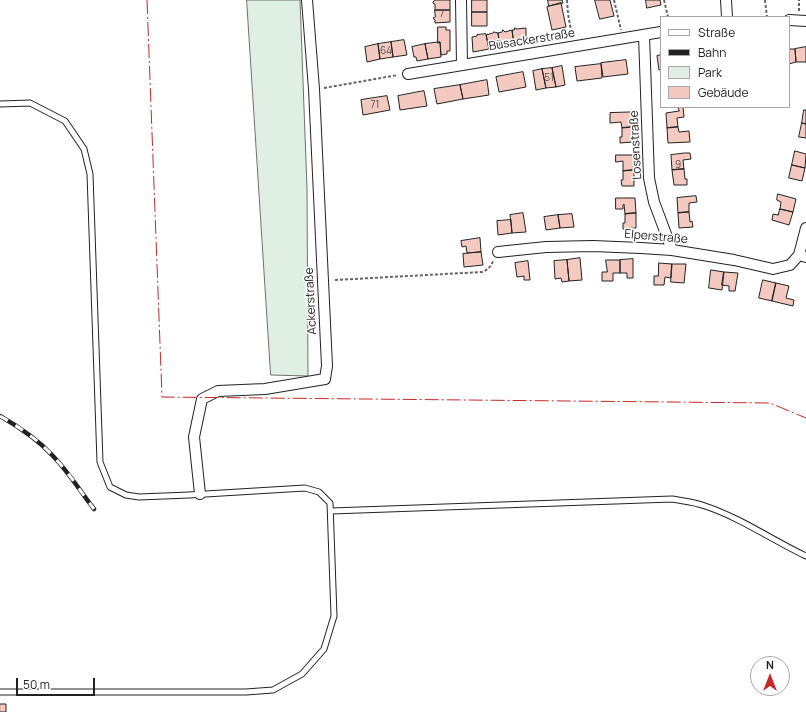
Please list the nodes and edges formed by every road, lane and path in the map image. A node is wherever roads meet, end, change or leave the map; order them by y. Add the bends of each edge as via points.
1 (307, 0) edge
2 (462, 0) edge
3 (567, 0) edge
4 (614, 0) edge
5 (664, 0) edge
6 (726, 0) edge
7 (765, 0) edge
8 (668, 16) edge
9 (727, 16) edge
10 (767, 16) edge
11 (790, 20) edge
12 (806, 21) edge
13 (660, 32) edge
14 (644, 35) junction
15 (624, 39) junction
16 (574, 46) junction
17 (462, 64) junction
18 (408, 74) joint
19 (314, 89) junction
20 (0, 104) edge
21 (806, 228) edge
22 (672, 250) junction
23 (498, 252) joint
24 (802, 256) edge
25 (335, 280) dead end
26 (200, 494) junction
27 (331, 511) junction
28 (806, 556) edge
29 (0, 692) edge

1 - 19 street, Ackerstraße
2 - 17 street
3 - 16 path
4 - 15 path
5 - 8 path
6 - 9 street
7 - 10 path
11 - 12 street
13 - 14 street, Büsackerstraße
14 - 15 street, Büsackerstraße
14 - 22 street, Losenstraße via 649,178 654,202
15 - 16 street, Büsackerstraße
16 - 17 street, Büsackerstraße
17 - 18 street, Büsackerstraße
18 - 19 path
19 - 26 street, Ackerstraße via 327,366 325,379 265,389 218,391 202,399 194,436
20 - 26 lane via 30,103 65,121 84,149 90,174 100,462 110,487 126,495 139,497
21 - 24 street
22 - 23 street, Elperstraße via 593,246
22 - 24 street, Elperstraße via 773,269 790,265
23 - 25 path via 487,271 482,272
26 - 27 lane via 305,488 319,492 330,503
27 - 28 lane via 672,499 732,516
27 - 29 lane via 334,616 324,649 302,674 273,690

